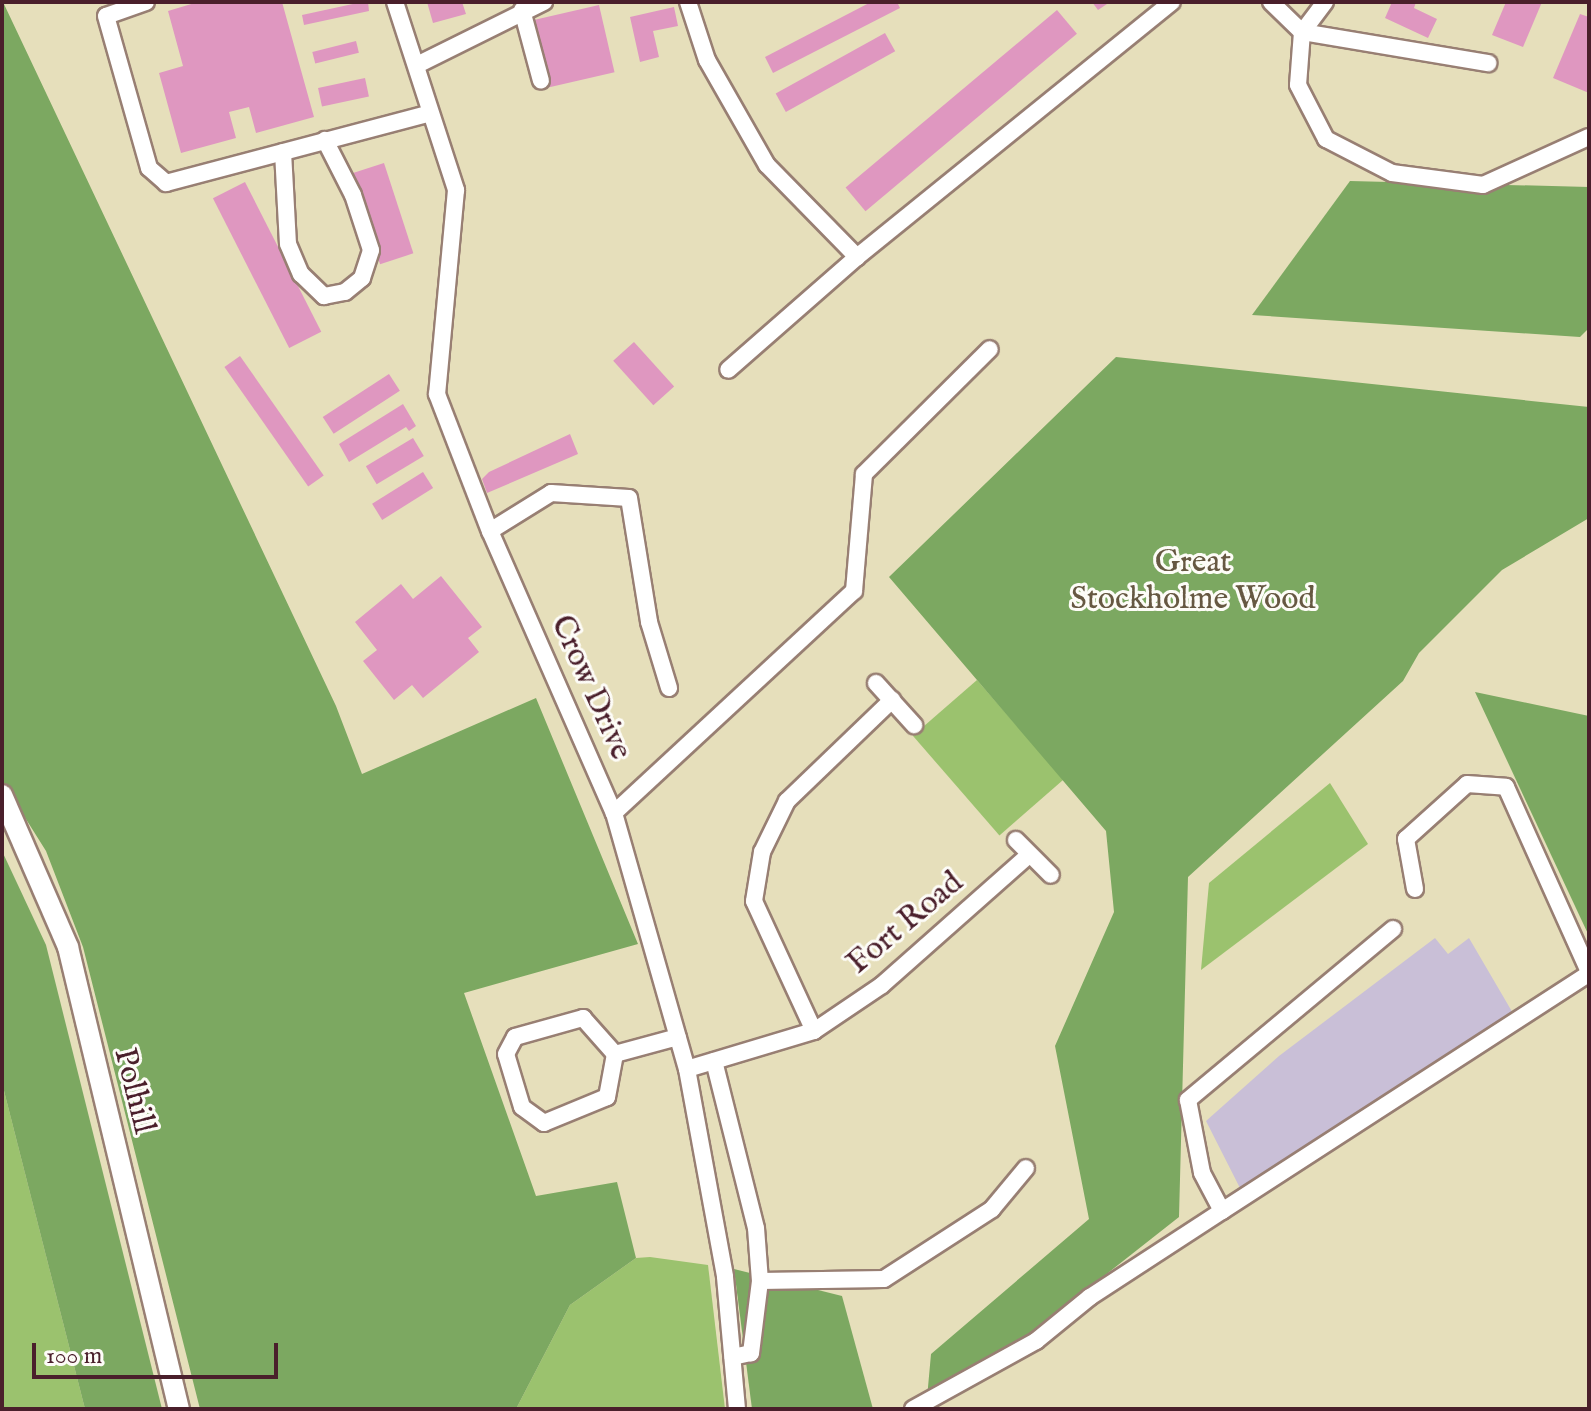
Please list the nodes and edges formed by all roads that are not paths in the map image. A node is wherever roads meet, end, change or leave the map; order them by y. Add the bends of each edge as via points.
1 (146, 2) edge
2 (395, 2) edge
3 (544, 2) edge
4 (688, 2) edge
5 (1172, 2) edge
6 (1271, 2) edge
7 (1325, 2) edge
8 (522, 10) junction
9 (1302, 32) junction
10 (1488, 63) dead end
11 (417, 65) junction
12 (541, 81) dead end
13 (427, 114) junction
14 (1589, 137) edge
15 (325, 140) junction
16 (283, 152) junction
17 (857, 257) junction
18 (990, 349) dead end
19 (728, 370) dead end
20 (490, 531) junction
21 (876, 683) dead end
22 (669, 688) dead end
23 (892, 700) junction
24 (914, 725) dead end
25 (2, 795) edge
26 (614, 813) junction
27 (1016, 840) dead end
28 (1029, 855) junction
29 (1051, 875) dead end
30 (1415, 889) dead end
31 (1393, 929) dead end
32 (1589, 973) edge
33 (814, 1031) junction
34 (678, 1037) junction
35 (615, 1054) junction
36 (714, 1061) junction
37 (687, 1069) junction
38 (1026, 1168) dead end
39 (1222, 1211) junction
40 (760, 1281) junction
41 (732, 1357) junction
42 (179, 1409) edge
43 (737, 1409) edge
44 (913, 1409) edge

1 - 16 street via 106,16 149,168 166,183
2 - 11 street, Crow Drive
3 - 8 street
4 - 17 street via 707,60 767,165
5 - 17 street
6 - 9 street
7 - 9 street
8 - 11 street
8 - 12 street
9 - 10 street
9 - 14 street via 1298,85 1326,139 1392,173 1483,185
11 - 13 street, Crow Drive
13 - 15 street
13 - 20 street, Crow Drive via 456,190 437,394
15 - 16 street
15 - 16 street via 353,195 371,250 362,278 345,292 324,296 301,274 288,244
17 - 19 street
18 - 26 street via 864,474 854,591
20 - 22 street via 551,493 629,498 649,622
20 - 26 street, Crow Drive
21 - 23 street
23 - 24 street
23 - 33 street via 787,801 762,852 754,901
25 - 42 main road, Polhill via 68,947
26 - 34 street, Crow Drive
27 - 28 street
28 - 29 street
28 - 33 street, Fort Road via 882,985
30 - 32 street via 1406,839 1467,784 1506,787
31 - 39 street via 1188,1100 1202,1173
32 - 39 street
33 - 36 street, Fort Road
34 - 35 street
34 - 37 street, Crow Drive
35 - 35 street via 583,1018 515,1037 506,1054 522,1107 544,1123 607,1097
36 - 37 street, Fort Road
36 - 40 street via 756,1228
37 - 41 street, Crow Drive via 725,1277
38 - 40 street via 992,1209 884,1279
39 - 44 street via 1090,1297 1036,1341
40 - 41 street via 751,1353
41 - 43 street, Crow Drive

